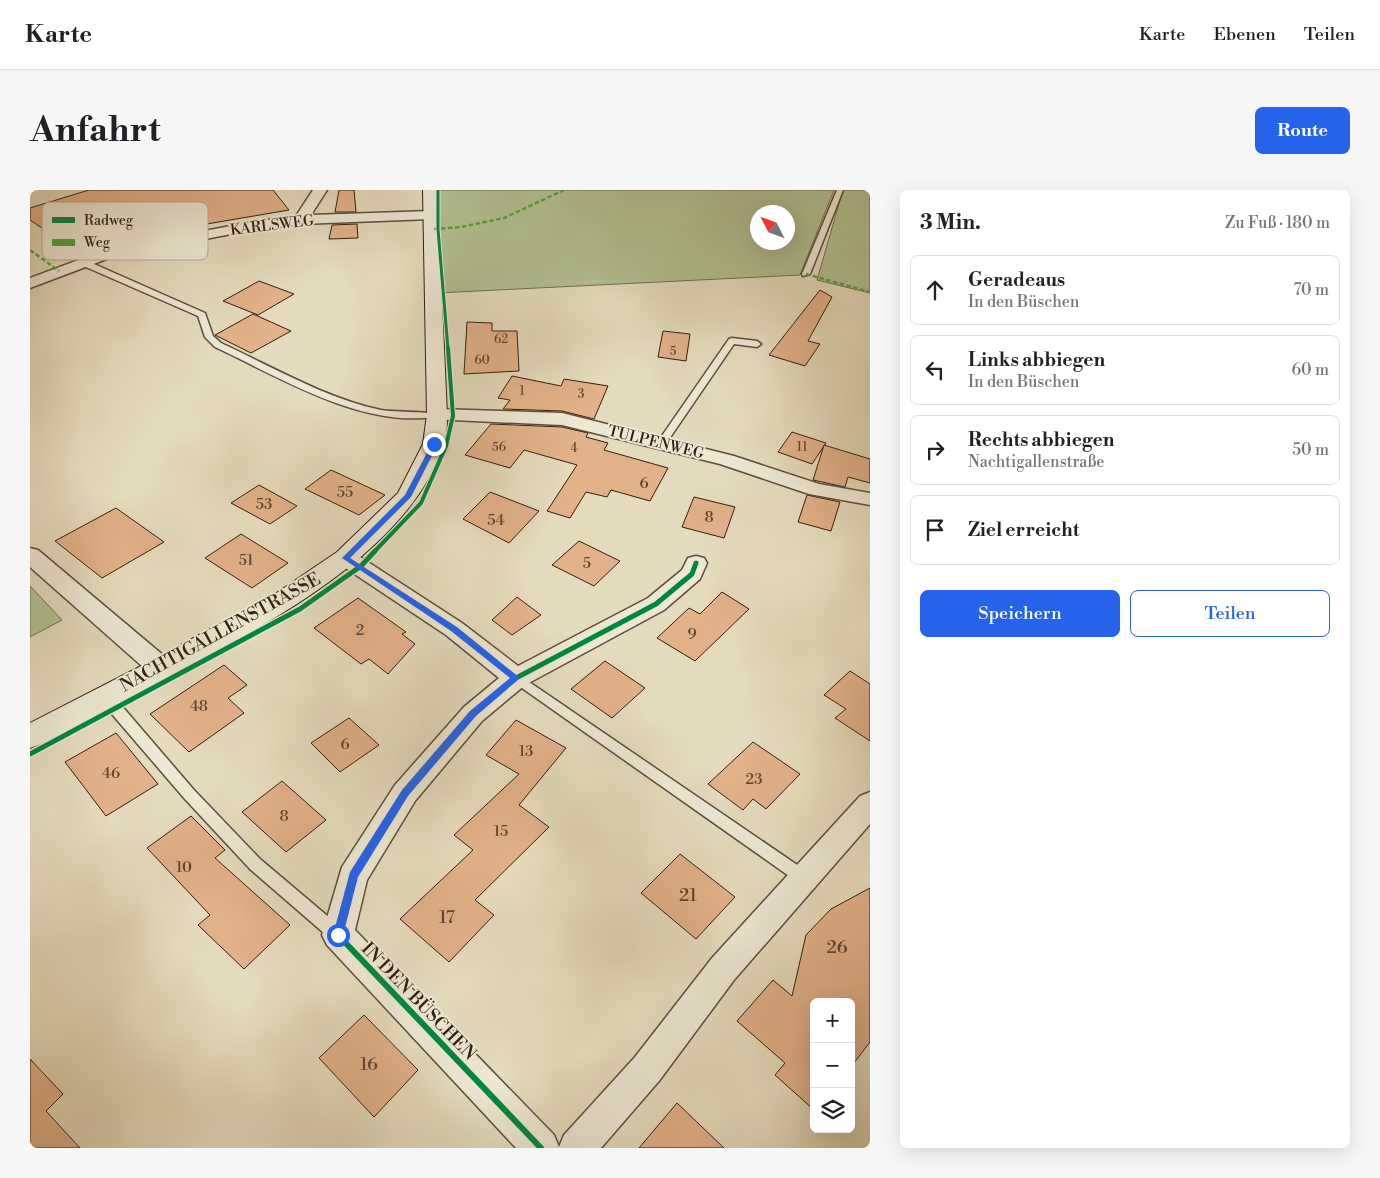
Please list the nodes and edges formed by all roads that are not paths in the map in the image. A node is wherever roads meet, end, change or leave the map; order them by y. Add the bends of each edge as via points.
1 (320, 190) edge
2 (430, 190) edge
3 (840, 190) edge
4 (431, 215) junction
5 (301, 220) junction
6 (208, 234) edge
7 (89, 260) edge
8 (82, 262) junction
9 (806, 274) dead end
10 (30, 283) edge
11 (757, 344) dead end
12 (437, 414) junction
13 (662, 443) junction
14 (870, 500) edge
15 (30, 555) edge
16 (346, 558) junction
17 (696, 563) dead end
18 (161, 668) junction
19 (516, 678) junction
20 (107, 694) junction
21 (30, 736) edge
22 (870, 804) edge
23 (804, 878) junction
24 (338, 935) junction
25 (541, 1148) edge
26 (577, 1148) edge

1 - 5 street
2 - 4 street, NACHTIGALLENSTRASSE
3 - 9 lane
4 - 5 street, KARLSWEG
4 - 12 street, NACHTIGALLENSTRASSE
5 - 6 street, KARLSWEG
7 - 8 street, KARLSWEG
8 - 10 street, KARLSWEG
8 - 12 lane via 202,315 209,338 218,345 340,400 403,416
11 - 13 lane via 732,341
12 - 13 street, TULPENWEG via 562,419
12 - 16 street, NACHTIGALLENSTRASSE via 434,444 408,496
13 - 14 street, TULPENWEG via 816,490
15 - 18 street
16 - 18 street, NACHTIGALLENSTRASSE via 284,600
16 - 19 street via 454,629
17 - 19 street, IN DEN BÜSCHEN via 692,574 656,604
18 - 20 street, NACHTIGALLENSTRASSE
19 - 23 lane
19 - 24 street, IN DEN BÜSCHEN via 473,714 405,793 353,876
20 - 21 street, NACHTIGALLENSTRASSE
20 - 24 lane via 116,709 189,794 255,864
22 - 23 street
23 - 26 street via 723,969 647,1069
24 - 25 street, IN DEN BÜSCHEN

